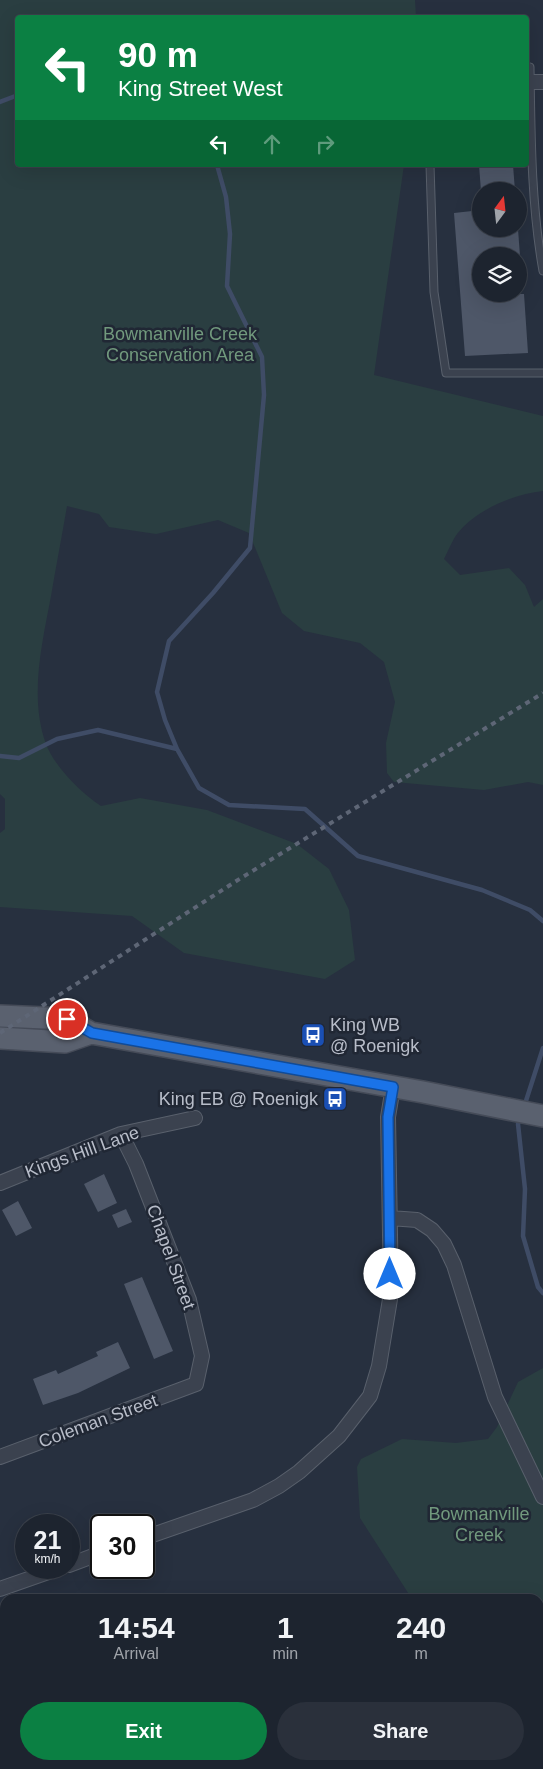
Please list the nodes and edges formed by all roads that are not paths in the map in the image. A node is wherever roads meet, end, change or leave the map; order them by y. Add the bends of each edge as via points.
1 (529, 67) edge
2 (536, 82) edge
3 (430, 167) edge
4 (543, 272) edge
5 (543, 373) edge
6 (0, 1016) edge
7 (92, 1033) junction
8 (0, 1038) edge
9 (393, 1087) junction
10 (543, 1116) edge
11 (195, 1118) dead end
12 (121, 1134) junction
13 (0, 1183) edge
14 (390, 1218) junction
15 (196, 1384) joint
16 (0, 1457) edge
17 (543, 1497) edge
18 (155, 1534) edge
19 (29, 1579) edge
20 (0, 1589) edge

1 - 2 lane
2 - 4 lane via 532,173
3 - 5 lane via 434,292 446,373
6 - 7 main road via 67,1019
7 - 8 main road via 65,1042
7 - 9 main road
9 - 10 main road
9 - 14 street via 388,1117
11 - 12 street, Kings Hill Lane
12 - 13 street, Kings Hill Lane
12 - 15 street, Chapel Street via 136,1164 189,1300 202,1356
14 - 17 street via 417,1220 444,1244 454,1265 495,1397
14 - 18 street via 391,1293 380,1366 370,1396 339,1436 279,1486 253,1500
15 - 16 street, Coleman Street
19 - 20 street

